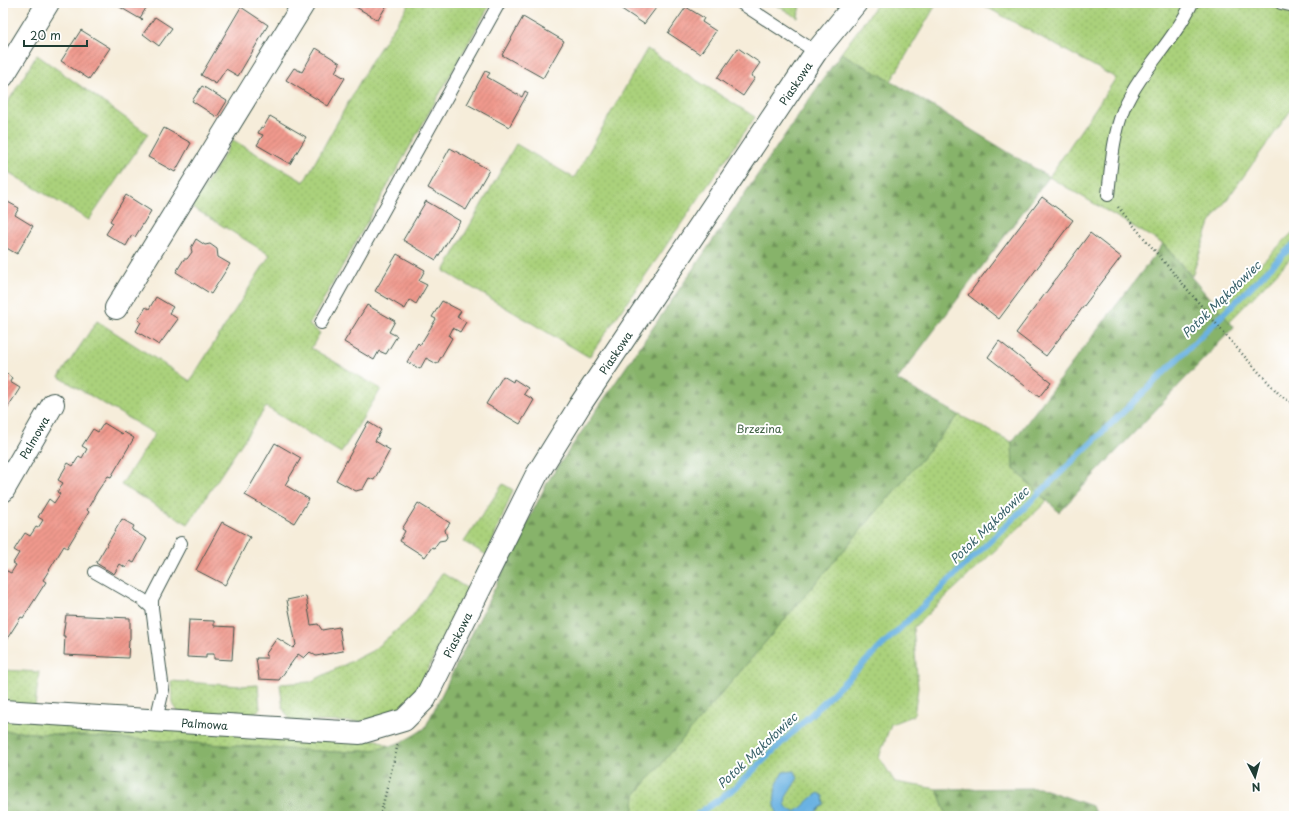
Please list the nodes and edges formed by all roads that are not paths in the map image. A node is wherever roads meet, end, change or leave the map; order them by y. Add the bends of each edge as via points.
1 (48, 3) edge
2 (304, 3) edge
3 (499, 3) edge
4 (741, 3) edge
5 (856, 3) edge
6 (1192, 3) edge
7 (1281, 3) edge
8 (1294, 6) edge
9 (816, 52) junction
10 (3, 76) edge
11 (1108, 195) road end
12 (116, 308) dead end
13 (320, 323) dead end
14 (53, 404) dead end
15 (11, 458) edge
16 (3, 491) edge
17 (181, 543) dead end
18 (95, 572) dead end
19 (152, 608) junction
20 (3, 711) edge
21 (156, 720) junction
22 (404, 720) joint

1 - 10 street
2 - 12 street
3 - 13 lane
4 - 9 lane
5 - 9 street, Piaskowa
6 - 11 lane via 1124,109 1114,147
7 - 8 lane
9 - 22 street, Piaskowa via 584,398 540,470 425,699
14 - 15 street, Palmowa
15 - 16 street, Palmowa
17 - 19 lane via 152,600
18 - 19 lane via 142,599
19 - 21 lane via 163,690
20 - 21 street, Palmowa
21 - 22 street, Palmowa via 360,733

